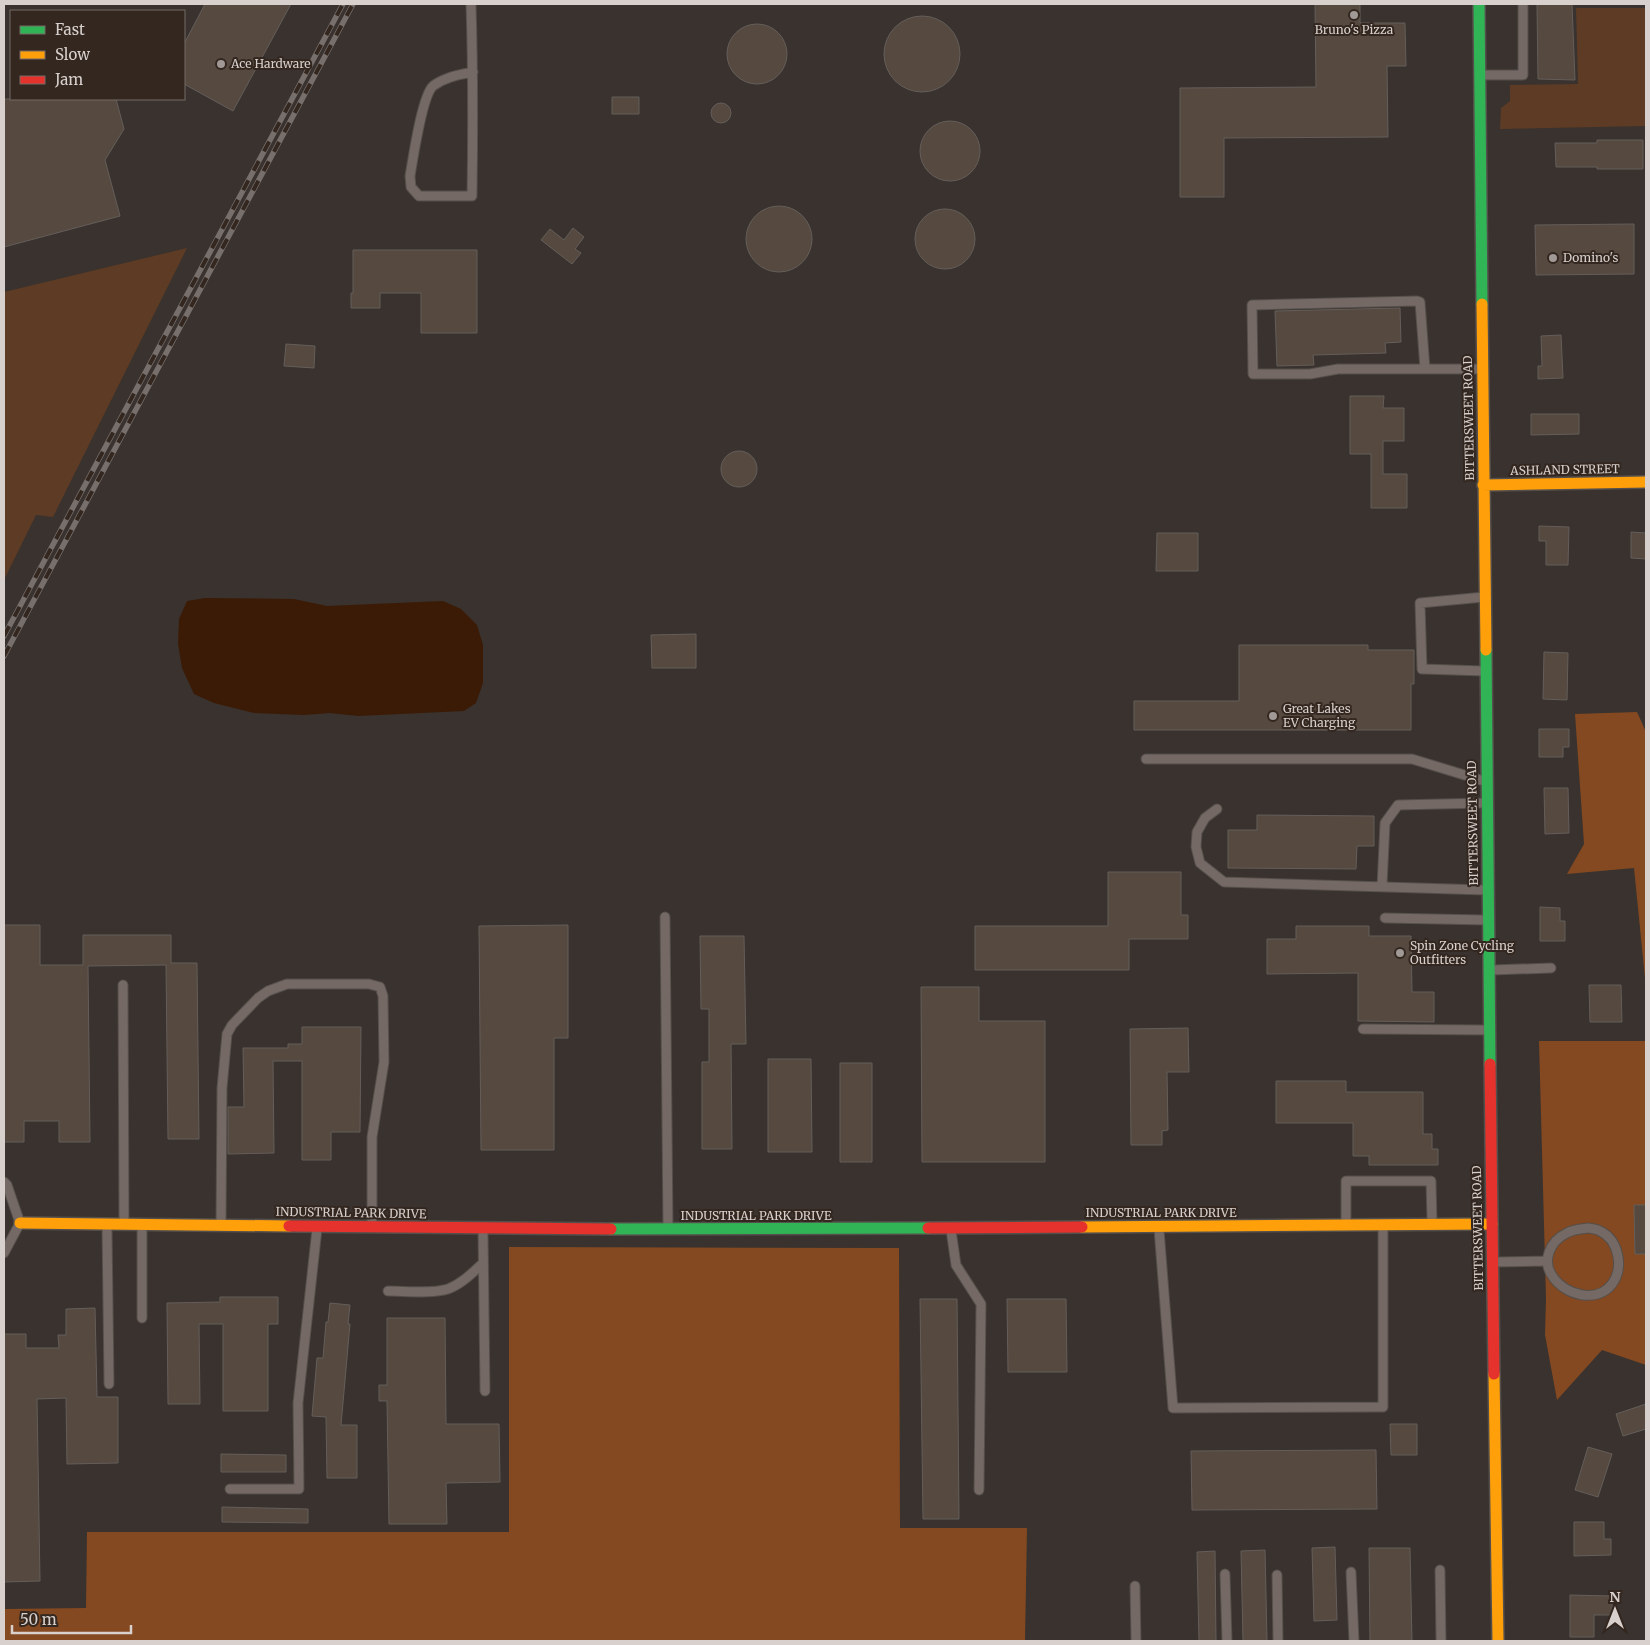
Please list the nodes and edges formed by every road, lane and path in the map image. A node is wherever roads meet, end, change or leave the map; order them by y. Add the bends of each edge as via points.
1 (471, 4) edge
2 (1479, 4) edge
3 (1523, 4) edge
4 (473, 72) junction
5 (1480, 75) junction
6 (1425, 368) junction
7 (1482, 369) junction
8 (1646, 482) edge
9 (1483, 484) junction
10 (1485, 597) junction
11 (1485, 671) junction
12 (1146, 759) dead end
13 (1487, 782) junction
14 (1487, 803) junction
15 (1217, 809) dead end
16 (1382, 886) junction
17 (1488, 890) junction
18 (665, 917) dead end
19 (1385, 918) dead end
20 (1488, 920) junction
21 (1551, 968) dead end
22 (1489, 970) junction
23 (123, 985) dead end
24 (1363, 1029) dead end
25 (1490, 1030) junction
26 (4, 1182) edge
27 (16, 1223) junction
28 (107, 1224) junction
29 (124, 1224) junction
30 (142, 1224) junction
31 (1432, 1224) junction
32 (1492, 1224) junction
33 (221, 1225) junction
34 (1346, 1225) junction
35 (1383, 1225) junction
36 (317, 1226) junction
37 (1158, 1226) junction
38 (372, 1227) junction
39 (483, 1228) junction
40 (951, 1228) junction
41 (668, 1230) junction
42 (4, 1253) edge
43 (1548, 1261) junction
44 (1492, 1262) junction
45 (484, 1263) junction
46 (388, 1291) dead end
47 (142, 1318) dead end
48 (109, 1384) dead end
49 (485, 1391) dead end
50 (230, 1489) dead end
51 (979, 1490) dead end
52 (1440, 1570) dead end
53 (1351, 1572) dead end
54 (1225, 1574) dead end
55 (1277, 1575) dead end
56 (1135, 1586) dead end
57 (1136, 1641) edge
58 (1227, 1641) edge
59 (1278, 1641) edge
60 (1354, 1641) edge
61 (1441, 1641) edge
62 (1498, 1641) edge

1 - 4 lane
2 - 5 street, BITTERSWEET ROAD
3 - 5 lane via 1523,75
4 - 4 lane via 472,196 419,196 411,187 410,176 425,100 431,88 447,77
5 - 7 street, BITTERSWEET ROAD
6 - 6 lane via 1253,374 1252,305 1419,301
6 - 7 lane
7 - 9 street, BITTERSWEET ROAD
8 - 9 street, ASHLAND STREET
9 - 10 street, BITTERSWEET ROAD
10 - 11 street, BITTERSWEET ROAD
10 - 11 lane via 1420,603 1422,669
11 - 13 street, BITTERSWEET ROAD
12 - 13 lane via 1412,760
13 - 14 street, BITTERSWEET ROAD
14 - 16 lane via 1398,804 1385,823
14 - 17 street, BITTERSWEET ROAD
15 - 16 lane via 1205,818 1197,832 1196,847 1200,863 1224,882
16 - 17 lane
17 - 20 street, BITTERSWEET ROAD
18 - 41 lane
19 - 20 lane
20 - 22 street, BITTERSWEET ROAD
21 - 22 lane
22 - 25 street, BITTERSWEET ROAD
23 - 29 lane
24 - 25 lane
25 - 32 street, BITTERSWEET ROAD
26 - 27 lane
27 - 28 street, INDUSTRIAL PARK DRIVE
27 - 42 lane
28 - 29 street, INDUSTRIAL PARK DRIVE
28 - 48 lane
29 - 30 street, INDUSTRIAL PARK DRIVE
30 - 33 street, INDUSTRIAL PARK DRIVE
30 - 47 lane
31 - 32 street, INDUSTRIAL PARK DRIVE
31 - 34 lane via 1432,1181 1356,1181 1346,1182
31 - 35 street, INDUSTRIAL PARK DRIVE
32 - 44 street, BITTERSWEET ROAD
33 - 36 street, INDUSTRIAL PARK DRIVE
33 - 38 lane via 222,1079 227,1034 232,1025 258,998 288,984 369,984 380,987 384,1017 384,1062 372,1137
34 - 35 street, INDUSTRIAL PARK DRIVE
34 - 37 street, INDUSTRIAL PARK DRIVE
35 - 37 lane via 1383,1407 1173,1408
36 - 38 street, INDUSTRIAL PARK DRIVE
36 - 50 lane via 298,1403 299,1489
37 - 40 street, INDUSTRIAL PARK DRIVE
38 - 39 street, INDUSTRIAL PARK DRIVE
39 - 41 street, INDUSTRIAL PARK DRIVE
39 - 45 lane
40 - 41 street, INDUSTRIAL PARK DRIVE
40 - 51 lane via 956,1265 981,1304
43 - 43 lane via 1549,1272 1555,1281 1564,1289 1583,1296 1606,1290 1618,1273 1619,1262 1610,1238 1589,1228 1577,1229 1557,1240 1549,1249
43 - 44 lane
44 - 62 street, BITTERSWEET ROAD
45 - 46 lane via 448,1289
45 - 49 lane
52 - 61 lane
53 - 60 lane
54 - 58 lane
55 - 59 lane
56 - 57 lane

